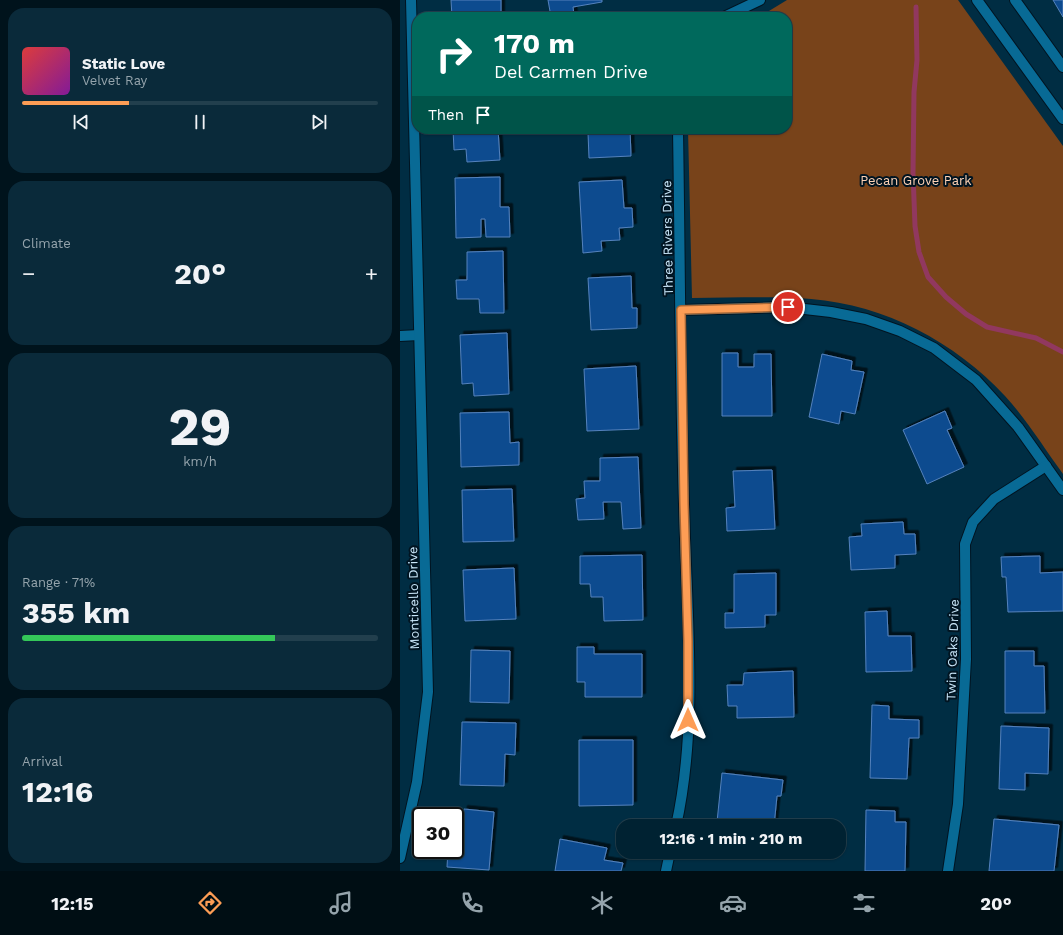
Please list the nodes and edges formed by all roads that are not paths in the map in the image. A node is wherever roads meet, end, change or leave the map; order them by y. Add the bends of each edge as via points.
1 (411, 0) edge
2 (760, 0) edge
3 (977, 0) edge
4 (1015, 0) edge
5 (735, 12) edge
6 (412, 16) edge
7 (1063, 67) edge
8 (1063, 119) edge
9 (416, 134) edge
10 (678, 134) edge
11 (681, 310) junction
12 (419, 335) junction
13 (400, 336) edge
14 (1046, 466) junction
15 (1063, 490) edge
16 (678, 819) edge
17 (400, 858) edge
18 (669, 859) edge
19 (666, 871) edge
20 (948, 871) edge

1 - 6 street, Monticello Drive
2 - 5 street
3 - 8 street
4 - 7 street
9 - 12 street, Monticello Drive
10 - 11 street, Three Rivers Drive
11 - 14 street via 788,307 866,318 900,331 934,348 976,380 1018,427
11 - 16 street, Three Rivers Drive via 688,736
12 - 13 street
12 - 17 street, Monticello Drive via 428,692 417,782
14 - 15 street
14 - 20 street, Twin Oaks Drive via 994,499 973,522 966,544 966,666 958,804
18 - 19 street

